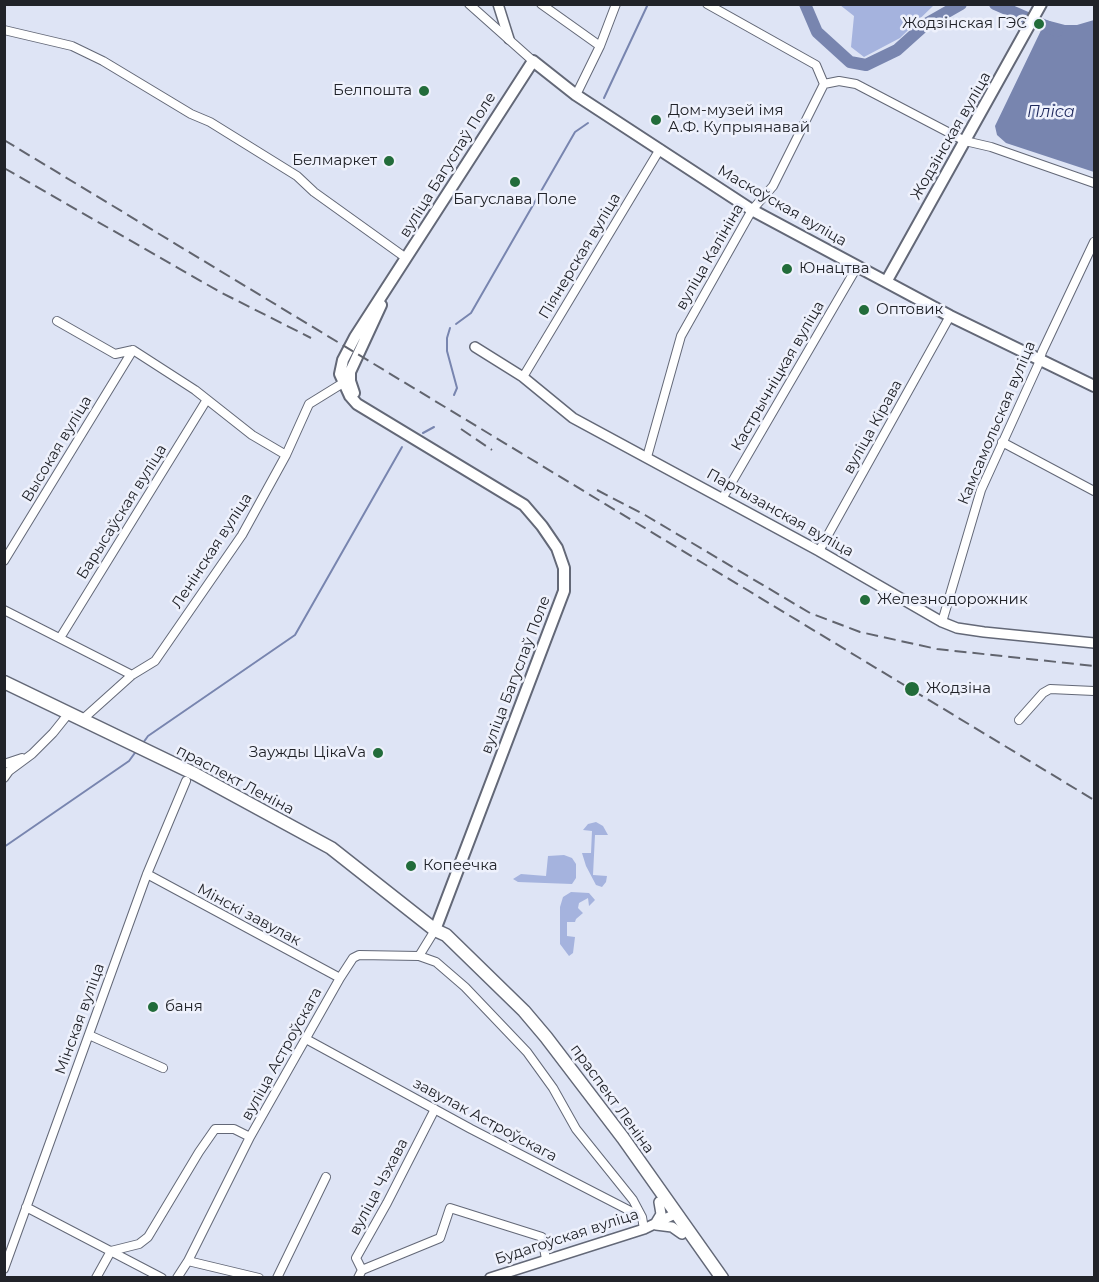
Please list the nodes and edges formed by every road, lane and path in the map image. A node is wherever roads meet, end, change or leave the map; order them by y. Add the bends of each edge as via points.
1 (469, 4) edge
2 (498, 4) edge
3 (541, 4) edge
4 (616, 4) edge
5 (707, 4) edge
6 (1041, 4) edge
7 (4, 30) edge
8 (509, 39) junction
9 (600, 46) junction
10 (533, 61) junction
11 (824, 84) junction
12 (576, 95) junction
13 (965, 141) junction
14 (660, 150) junction
15 (1095, 183) edge
16 (752, 210) junction
17 (1095, 242) edge
18 (406, 258) junction
19 (857, 267) junction
20 (886, 282) junction
21 (388, 286) junction
22 (950, 316) junction
23 (57, 321) dead end
24 (475, 347) dead end
25 (133, 350) junction
26 (1040, 359) junction
27 (523, 377) junction
28 (343, 382) junction
29 (1095, 386) edge
30 (206, 401) junction
31 (371, 410) junction
32 (1002, 442) junction
33 (286, 455) junction
34 (647, 457) junction
35 (1095, 491) edge
36 (722, 499) junction
37 (819, 551) junction
38 (4, 561) edge
39 (4, 610) edge
40 (942, 621) junction
41 (60, 638) junction
42 (1095, 643) edge
43 (132, 675) junction
44 (4, 682) edge
45 (1095, 691) edge
46 (69, 713) junction
47 (83, 719) junction
48 (1019, 720) dead end
49 (32, 754) junction
50 (4, 764) edge
51 (4, 778) edge
52 (186, 781) dead end
53 (147, 874) junction
54 (435, 930) junction
55 (419, 956) junction
56 (340, 978) junction
57 (89, 1035) junction
58 (306, 1039) junction
59 (163, 1068) dead end
60 (435, 1109) junction
61 (250, 1137) junction
62 (326, 1177) dead end
63 (659, 1202) junction
64 (26, 1207) junction
65 (673, 1216) junction
66 (642, 1217) junction
67 (653, 1225) junction
68 (644, 1230) junction
69 (681, 1234) junction
70 (111, 1251) junction
71 (546, 1259) junction
72 (188, 1262) junction
73 (4, 1269) edge
74 (360, 1274) edge
75 (96, 1278) edge
76 (162, 1278) edge
77 (177, 1278) edge
78 (259, 1278) edge
79 (277, 1278) edge
80 (490, 1278) edge
81 (713, 1278) edge
82 (722, 1278) edge

1 - 8 street
2 - 8 street
3 - 9 street
4 - 9 street
5 - 11 street via 816,64
6 - 13 main road, Жодзінская вуліца
7 - 18 street via 72,46 103,61 297,176
8 - 10 street
9 - 12 street
10 - 12 main road, Маскоўская вуліца
10 - 18 main road, вуліца Багуслаў Поле
11 - 13 street via 856,84
11 - 16 street, вуліца Калініна via 773,186
12 - 14 main road, Маскоўская вуліца
13 - 15 street
13 - 20 main road, Жодзінская вуліца
14 - 16 main road, Маскоўская вуліца
14 - 27 street, Піянерская вуліца
16 - 19 main road, Маскоўская вуліца
16 - 34 street, вуліца Калініна via 681,336
17 - 26 street, Камсамольская вуліца
18 - 21 main road, вуліца Багуслаў Поле
19 - 20 main road, Маскоўская вуліца
19 - 36 street, Кастрычніцкая вуліца
20 - 22 main road, Маскоўская вуліца
21 - 28 main road, вуліца Багуслаў Поле via 343,360
21 - 31 main road, вуліца Багуслаў Поле via 350,372 354,393
22 - 26 main road, Маскоўская вуліца
22 - 37 street, вуліца Кірава
23 - 25 street via 115,354
24 - 27 street, Партызанская вуліца
25 - 30 street
25 - 38 street, Высокая вуліца
26 - 29 main road, Маскоўская вуліца
26 - 32 street, Камсамольская вуліца
27 - 34 street, Партызанская вуліца via 573,418
28 - 31 main road, вуліца Багуслаў Поле via 357,404
28 - 33 street, Ленінская вуліца via 309,404
30 - 33 street
30 - 41 street, Барысаўская вуліца
31 - 54 main road, вуліца Багуслаў Поле via 524,505 557,548 564,568 564,591
32 - 35 street
32 - 40 street, Камсамольская вуліца via 981,490
33 - 43 street, Ленінская вуліца via 242,535 154,661
34 - 36 street, Партызанская вуліца
36 - 37 street, Партызанская вуліца
37 - 40 street, Партызанская вуліца
39 - 41 street
40 - 42 street, Партызанская вуліца via 984,632
41 - 43 street
43 - 47 street, Ленінская вуліца
44 - 46 main road, праспект Леніна
45 - 48 street via 1050,689
46 - 47 main road, праспект Леніна
46 - 49 street
47 - 54 main road, праспект Леніна via 331,848
49 - 50 street
49 - 51 street
52 - 53 street, Мінская вуліца
53 - 56 street, Мінскі завулак
53 - 57 street, Мінская вуліца
54 - 55 street
54 - 63 main road, праспект Леніна via 526,1021
54 - 65 main road, праспект Леніна via 446,935 483,970 546,1037 616,1129
55 - 56 street, вуліца Астроўскага via 359,955
55 - 66 street via 436,962 465,987 527,1052 576,1129
56 - 58 street, вуліца Астроўскага
57 - 59 street
57 - 64 street, Мінская вуліца
58 - 60 street, завулак Астроўскага
58 - 61 street, вуліца Астроўскага
60 - 66 street, завулак Астроўскага
60 - 74 street, вуліца Чэхава via 356,1258
61 - 70 street, вуліца Астроўскага via 234,1129 215,1129 148,1237 139,1244
61 - 72 street
62 - 79 street
63 - 65 main road, праспект Леніна
63 - 67 street, Будагоўская вуліца via 662,1214
64 - 70 street
64 - 73 street, Мінская вуліца
65 - 67 street, Будагоўская вуліца
65 - 69 main road, праспект Леніна
65 - 82 main road, праспект Леніна
66 - 68 street
67 - 68 street, Будагоўская вуліца
67 - 69 street, Будагоўская вуліца via 665,1224
68 - 71 street, Будагоўская вуліца
69 - 81 main road, праспект Леніна
70 - 75 street
70 - 76 street
71 - 74 street via 542,1237 450,1208 440,1238
71 - 80 street, Будагоўская вуліца
72 - 77 street
72 - 78 street

